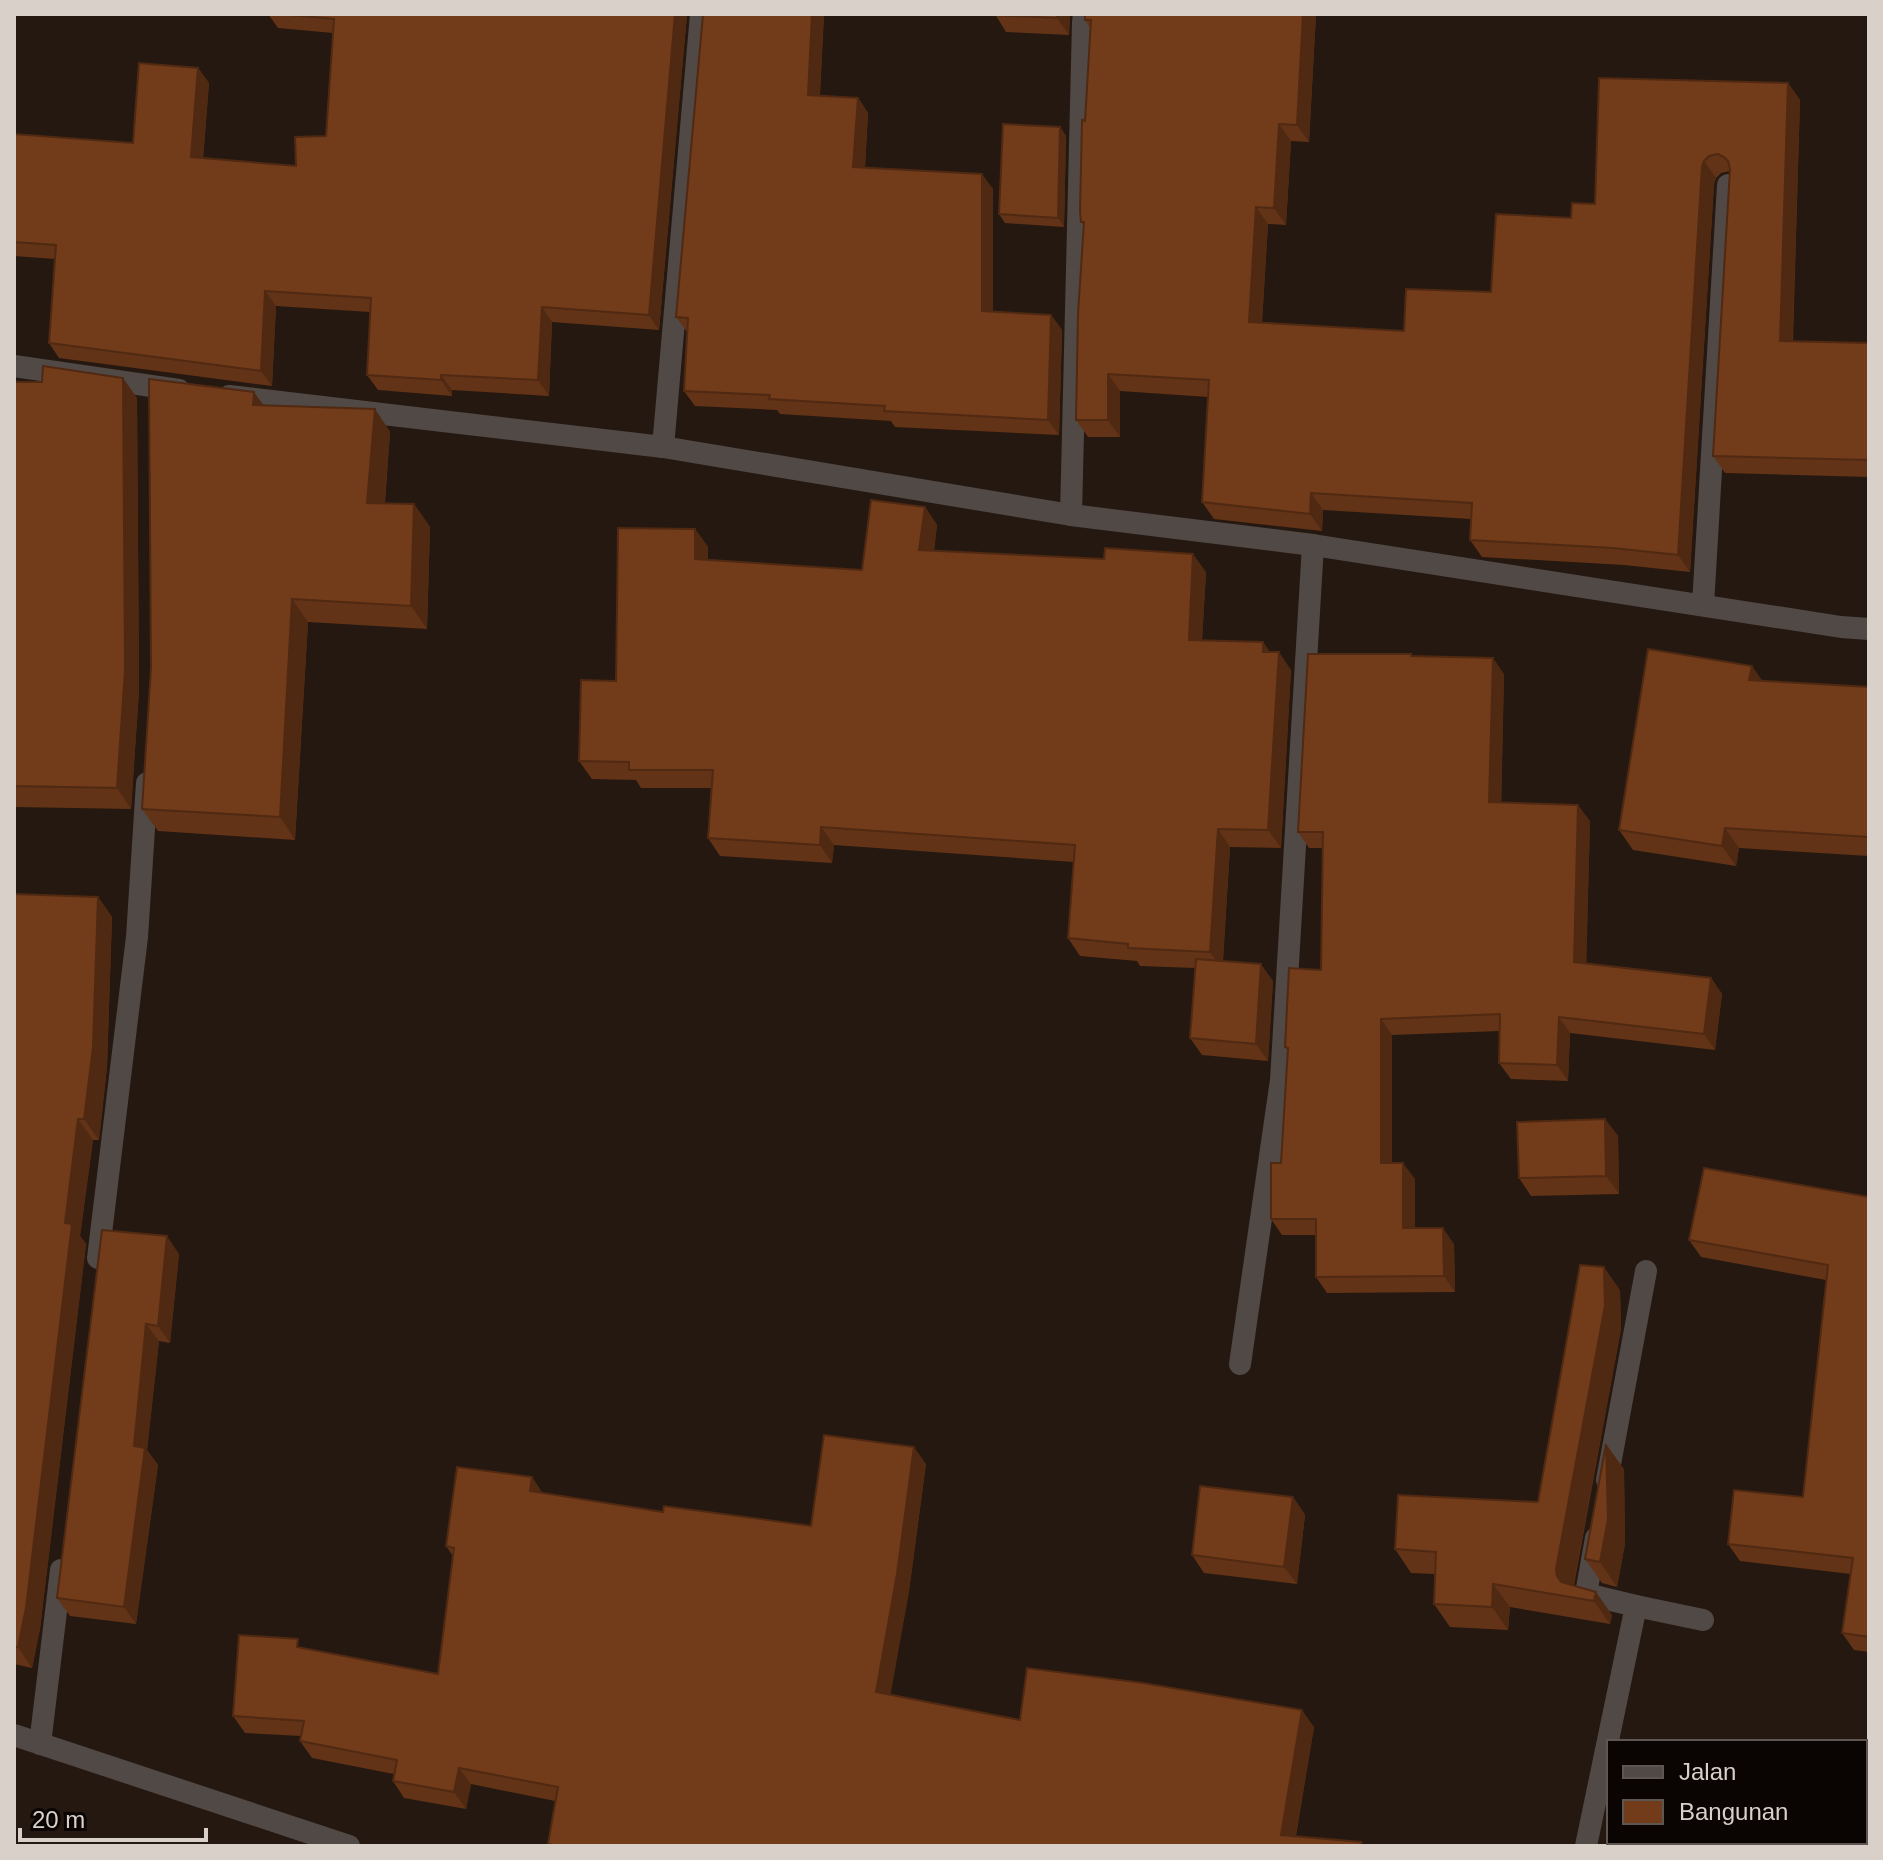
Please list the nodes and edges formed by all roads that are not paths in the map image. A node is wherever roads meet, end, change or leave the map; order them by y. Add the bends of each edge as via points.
1 (701, 14) edge
2 (1084, 14) edge
3 (1728, 185) edge
4 (14, 366) edge
5 (663, 447) junction
6 (1071, 515) junction
7 (1313, 545) junction
8 (1703, 605) junction
9 (1869, 629) edge
10 (148, 768) edge
11 (1646, 1271) dead end
12 (95, 1285) edge
13 (1240, 1364) dead end
14 (63, 1554) edge
15 (1636, 1606) junction
16 (1703, 1620) dead end
17 (14, 1735) edge
18 (1608, 1740) edge
19 (40, 1744) junction
20 (1607, 1745) edge
21 (349, 1846) edge
22 (1586, 1846) edge

1 - 5 street
2 - 6 street
3 - 8 street
4 - 5 street via 151,394 206,393
5 - 6 street
6 - 7 street
7 - 8 street
7 - 13 street via 1281,1080
8 - 9 street
10 - 12 street via 137,937
11 - 15 street via 1586,1594
14 - 19 street
15 - 16 street
15 - 18 street
17 - 19 street
19 - 21 street
20 - 22 street

